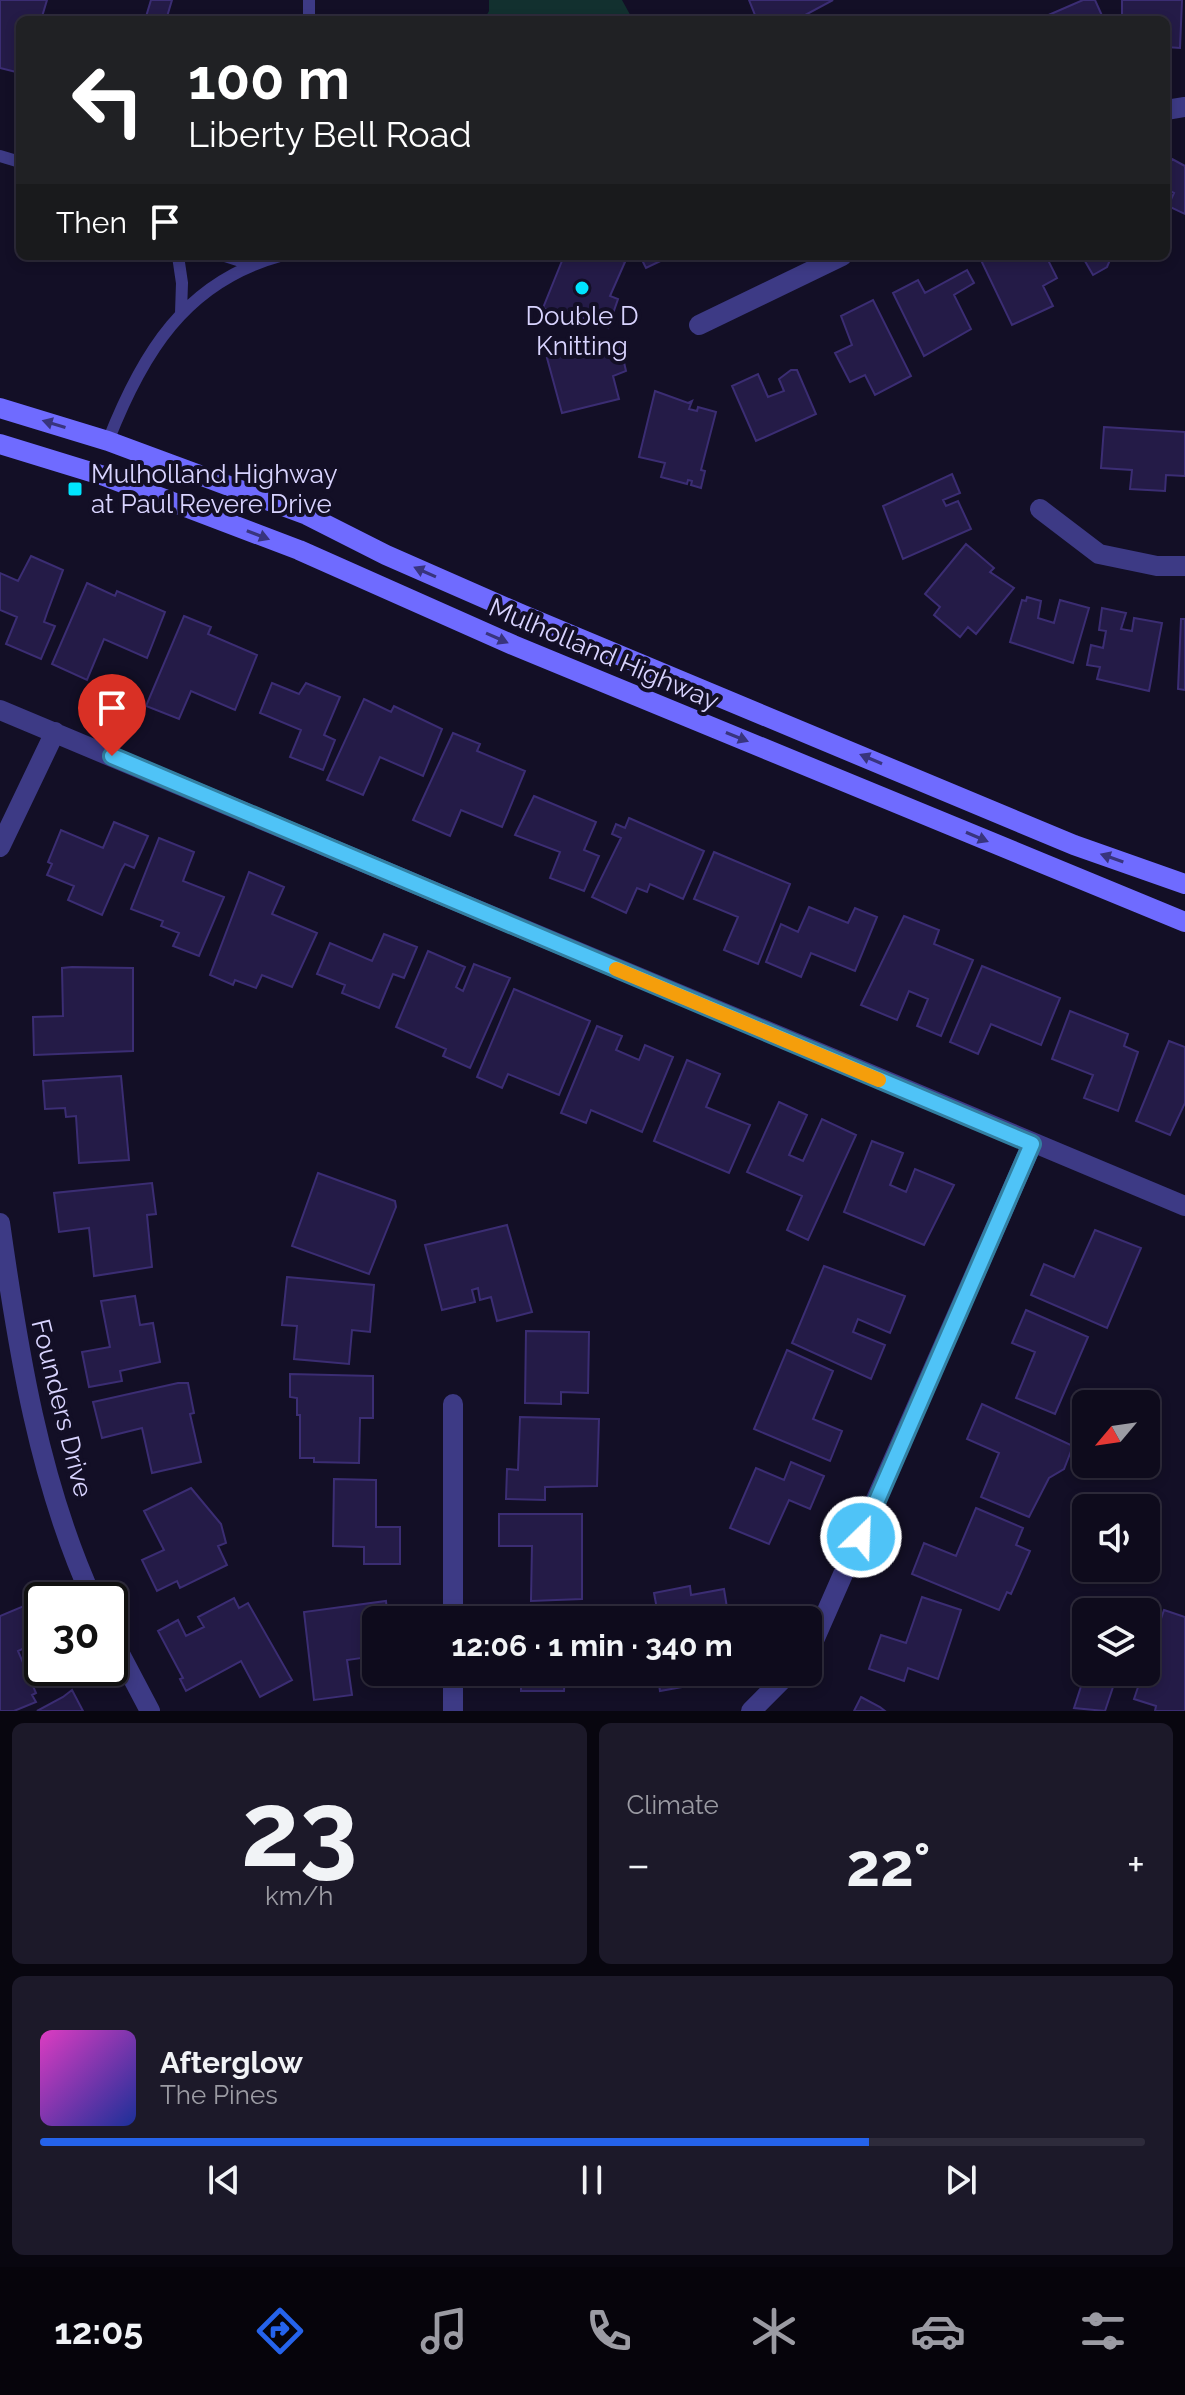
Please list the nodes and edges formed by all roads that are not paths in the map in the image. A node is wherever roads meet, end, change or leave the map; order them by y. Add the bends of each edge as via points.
1 (179, 260) edge
2 (238, 260) edge
3 (265, 260) edge
4 (834, 260) edge
5 (250, 264) junction
6 (181, 313) junction
7 (699, 325) dead end
8 (0, 408) edge
9 (108, 441) junction
10 (0, 444) edge
11 (1040, 509) dead end
12 (1185, 566) edge
13 (0, 710) edge
14 (55, 732) junction
15 (0, 847) edge
16 (1185, 884) edge
17 (1185, 922) edge
18 (1032, 1144) junction
19 (1185, 1206) edge
20 (0, 1223) edge
21 (453, 1404) dead end
22 (85, 1582) edge
23 (453, 1606) edge
24 (822, 1622) edge
25 (128, 1669) edge
26 (453, 1686) edge
27 (776, 1686) edge
28 (150, 1711) edge
29 (453, 1711) edge
30 (751, 1711) edge

1 - 6 lane
2 - 5 lane
3 - 5 lane
4 - 7 street
5 - 6 lane
6 - 9 lane via 142,365
9 -> 8 main road, Mulholland Highway
16 -> 9 main road, Mulholland Highway via 1074,845 523,615 307,515
10 -> 17 main road, Mulholland Highway via 104,476 299,550 513,645
11 - 12 street via 1099,554
13 - 14 street
14 - 15 street
14 - 18 street
18 - 19 street
18 - 24 street
20 - 22 street, Founders Drive via 42,1454
21 - 23 street
25 - 28 street
26 - 29 street
27 - 30 street

